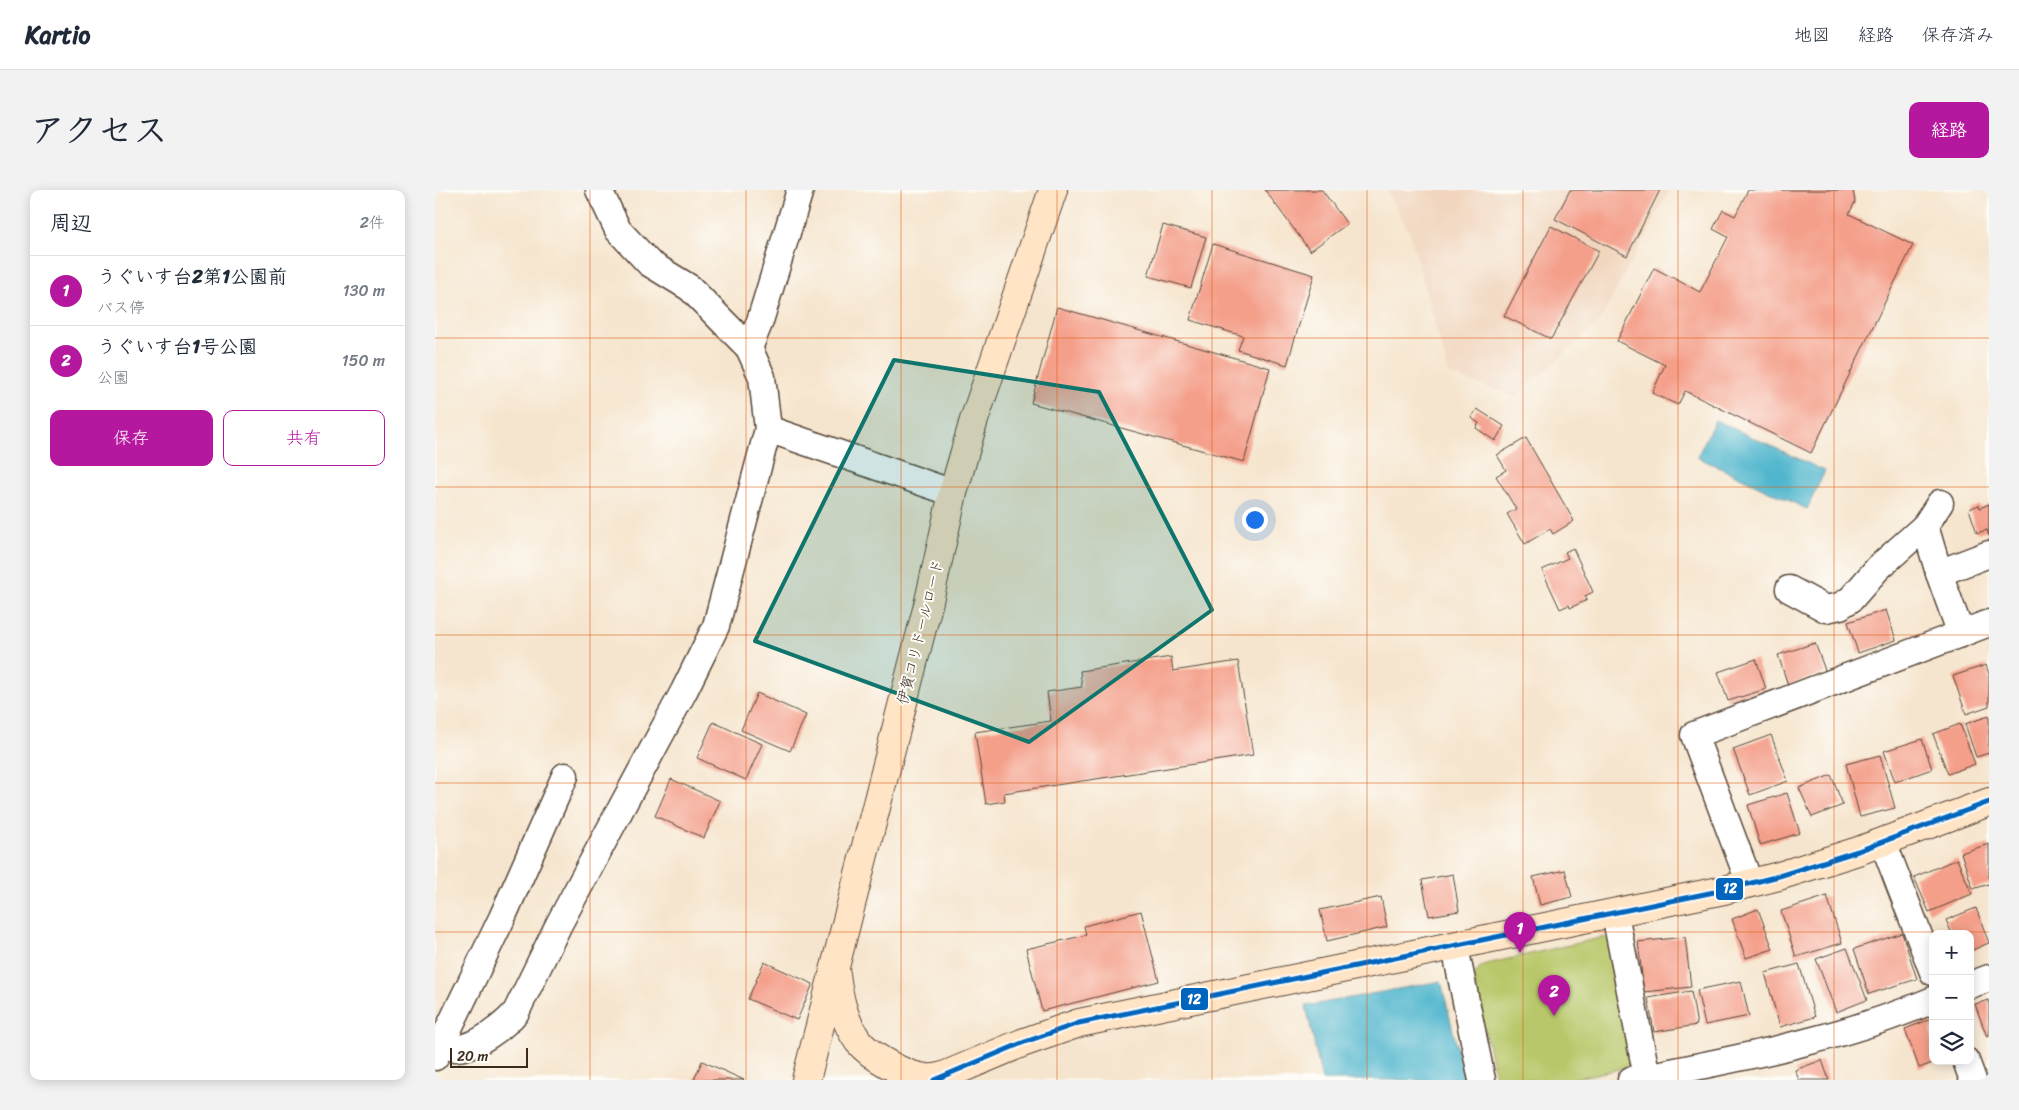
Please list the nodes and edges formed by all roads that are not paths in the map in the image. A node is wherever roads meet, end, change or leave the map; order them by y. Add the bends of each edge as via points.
1 (599, 190) edge
2 (800, 190) edge
3 (1053, 190) edge
4 (749, 348) junction
5 (768, 429) junction
6 (953, 493) junction
7 (1940, 503) dead end
8 (1925, 526) junction
9 (1989, 554) edge
10 (1939, 573) junction
11 (1789, 589) dead end
12 (1989, 623) edge
13 (1961, 634) junction
14 (565, 776) dead end
15 (1989, 802) edge
16 (1883, 842) junction
17 (1750, 884) junction
18 (1615, 914) junction
19 (1455, 947) junction
20 (1929, 962) edge
21 (835, 966) junction
22 (1989, 978) edge
23 (1974, 984) edge
24 (1929, 1001) edge
25 (438, 1050) edge
26 (1967, 1065) edge
27 (1733, 1070) edge
28 (939, 1078) edge
29 (1639, 1078) edge
30 (805, 1080) edge
31 (1483, 1080) edge
32 (1973, 1080) edge

1 - 4 street via 618,230 649,263 690,288
2 - 4 street
3 - 6 street, 伊賀コリドールロード via 974,420
4 - 5 street via 761,377
5 - 6 street
5 - 25 street via 716,626 516,1012 500,1028 479,1041
6 - 21 street, 伊賀コリドールロード via 929,601
7 - 8 street
8 - 10 street
8 - 11 street via 1840,606 1825,609
9 - 10 street
10 - 13 street
12 - 13 street
13 - 17 street via 1695,736
14 - 25 street via 502,918
15 - 16 street
16 - 17 street
16 - 20 street
17 - 18 street
18 - 19 street
18 - 29 street
19 - 28 street via 1079,1024 1022,1043
19 - 31 street
21 - 28 street via 843,1010 859,1042 890,1065 913,1075
21 - 30 street, 伊賀コリドールロード
22 - 23 street
24 - 27 street via 1802,1043
26 - 32 street
27 - 29 street

